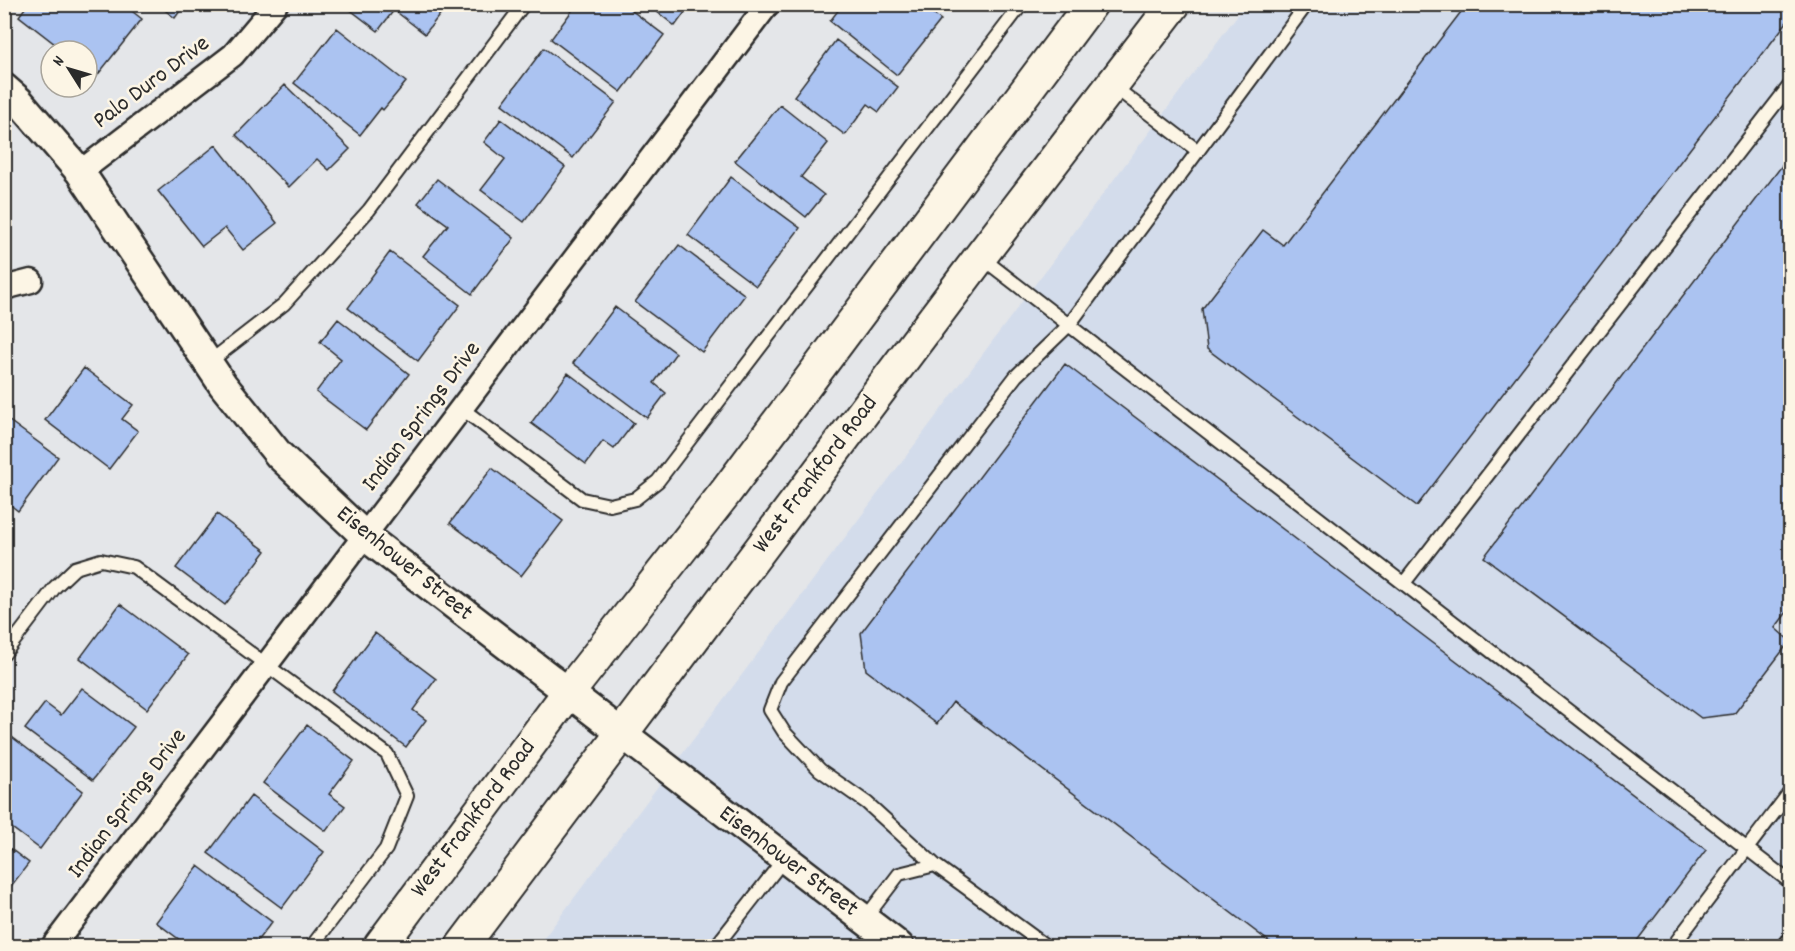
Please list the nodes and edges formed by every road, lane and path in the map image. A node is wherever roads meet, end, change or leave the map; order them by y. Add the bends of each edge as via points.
1 (276, 4) edge
2 (524, 4) edge
3 (768, 4) edge
4 (1022, 4) edge
5 (1091, 4) edge
6 (1174, 4) edge
7 (1307, 4) edge
8 (1112, 85) junction
9 (1791, 85) edge
10 (4, 88) edge
11 (1198, 151) junction
12 (80, 172) junction
13 (980, 257) junction
14 (31, 281) dead end
15 (4, 288) edge
16 (1069, 326) junction
17 (208, 363) junction
18 (461, 408) junction
19 (366, 537) junction
20 (1404, 584) junction
21 (4, 654) edge
22 (268, 665) junction
23 (568, 693) junction
24 (622, 735) junction
25 (1791, 792) edge
26 (1748, 849) junction
27 (784, 859) junction
28 (935, 865) junction
29 (1791, 882) edge
30 (864, 920) junction
31 (53, 946) edge
32 (312, 946) edge
33 (380, 946) edge
34 (462, 946) edge
35 (716, 946) edge
36 (899, 946) edge
37 (1046, 946) edge
38 (1673, 946) edge

1 - 12 street, Palo Duro Drive via 233,55
2 - 17 lane via 369,210 284,304
3 - 18 street, Indian Springs Drive
4 - 18 lane via 658,481 635,498 610,505 582,499
5 - 23 main road, West Frankford Road via 732,483
6 - 8 main road, West Frankford Road
7 - 11 lane
8 - 11 lane
8 - 13 main road, West Frankford Road
9 - 20 lane
10 - 12 street, Eisenhower Street
11 - 16 lane
12 - 17 street, Eisenhower Street
13 - 16 lane
13 - 24 main road, West Frankford Road
14 - 15 street
16 - 20 lane
16 - 28 lane via 1016,376 781,682 770,710 784,732 820,770 867,803
17 - 19 street, Eisenhower Street via 279,455
18 - 19 street, Indian Springs Drive
19 - 22 street, Indian Springs Drive
19 - 23 street, Eisenhower Street
20 - 26 lane
21 - 22 lane via 75,568 101,560 134,567
22 - 31 street, Indian Springs Drive
22 - 32 lane via 387,754 407,796 386,849
23 - 24 street, Eisenhower Street
23 - 33 main road, West Frankford Road
24 - 27 street, Eisenhower Street
24 - 34 main road, West Frankford Road
25 - 26 lane
26 - 29 lane
26 - 38 lane
27 - 30 street, Eisenhower Street
27 - 35 lane
28 - 30 lane via 899,874
28 - 37 lane
30 - 36 street, Eisenhower Street

